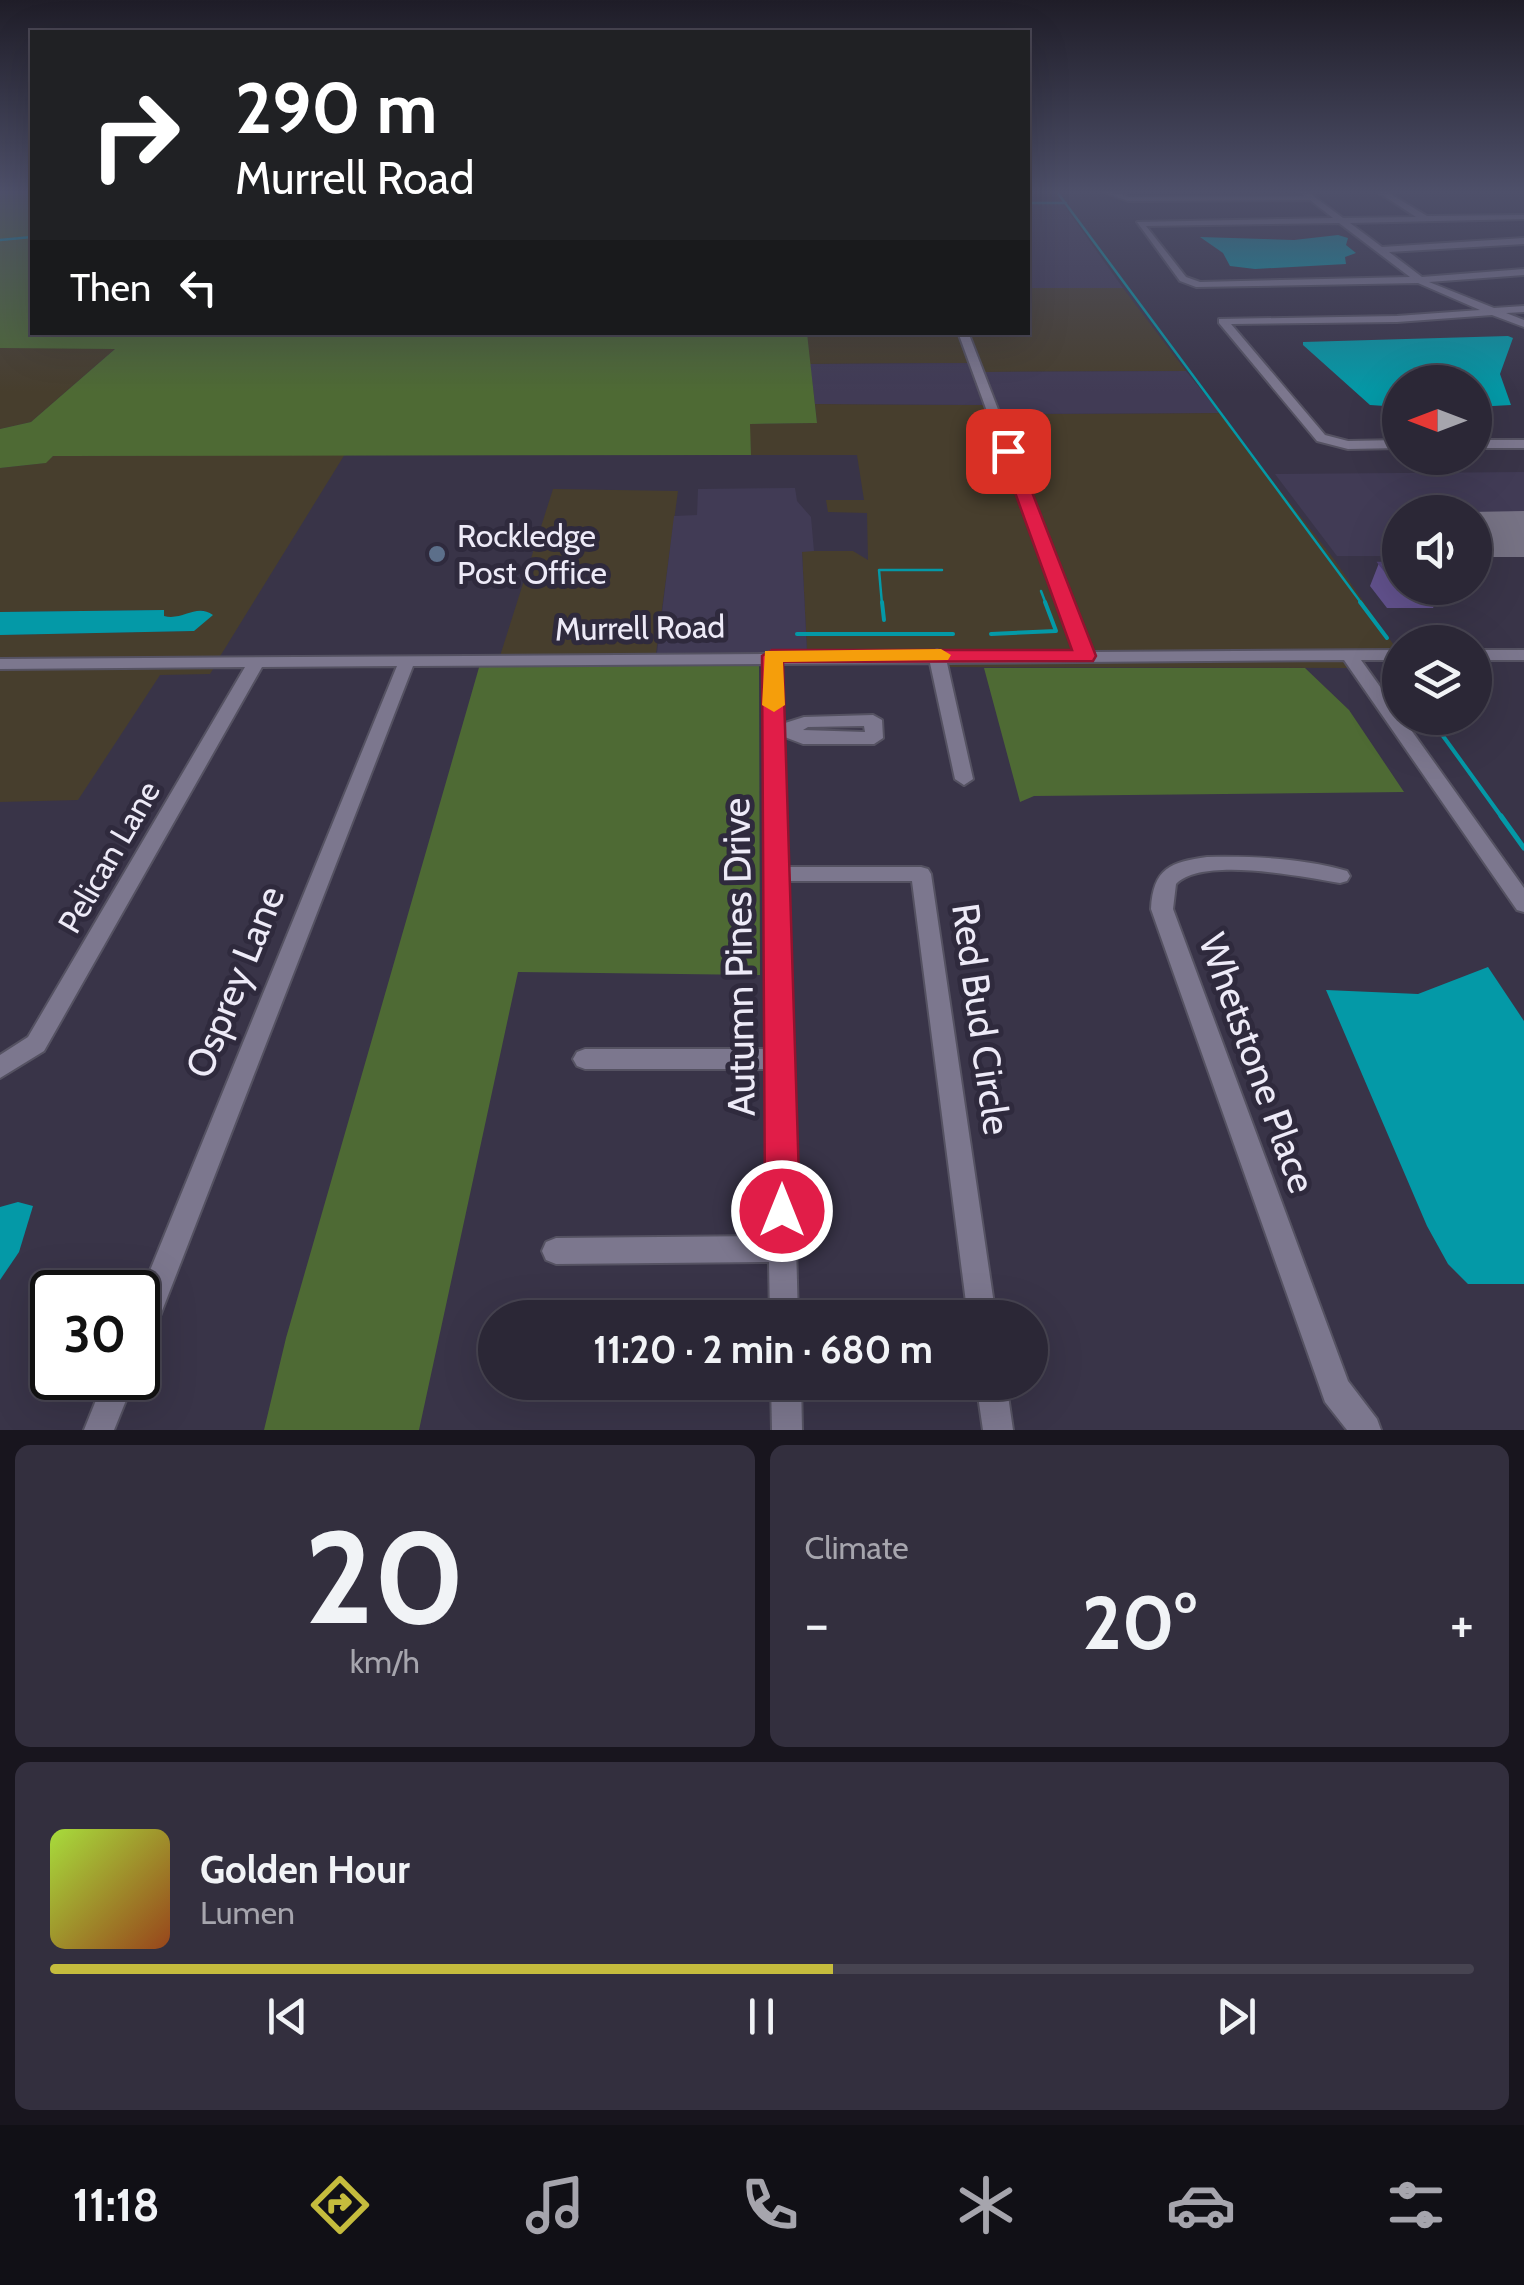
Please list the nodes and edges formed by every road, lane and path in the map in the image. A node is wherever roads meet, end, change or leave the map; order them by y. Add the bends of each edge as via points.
1 (1167, 259) edge
2 (1392, 259) edge
3 (1524, 272) edge
4 (1420, 280) junction
5 (1524, 308) edge
6 (1487, 311) junction
7 (1524, 324) edge
8 (965, 335) edge
9 (1382, 444) edge
10 (1492, 444) edge
11 (1524, 444) edge
12 (1524, 654) edge
13 (937, 655) junction
14 (1349, 655) junction
15 (1382, 655) edge
16 (1492, 655) edge
17 (772, 656) junction
18 (1085, 656) junction
19 (257, 661) junction
20 (407, 661) junction
21 (0, 664) edge
22 (964, 779) dead end
23 (778, 874) junction
24 (1340, 876) dead end
25 (1524, 904) edge
26 (781, 1058) junction
27 (585, 1059) dead end
28 (0, 1068) edge
29 (782, 1249) junction
30 (556, 1252) dead end
31 (160, 1279) edge
32 (783, 1300) edge
33 (980, 1300) edge
34 (111, 1400) edge
35 (786, 1400) edge
36 (994, 1400) edge
37 (99, 1430) edge
38 (786, 1430) edge
39 (998, 1430) edge
40 (1366, 1430) edge

1 - 4 street via 1192,284
2 - 4 street
3 - 4 street
4 - 6 street
5 - 6 street
6 - 7 street
6 - 9 street via 1223,321 1321,438
8 - 18 street
10 - 11 street
12 - 16 street
13 - 17 street, Murrell Road
13 - 18 street, Murrell Road
13 - 22 street
14 - 15 street, Murrell Road
14 - 18 street, Murrell Road
14 - 25 street
17 - 20 street, Murrell Road
17 - 23 street, Autumn Pines Drive via 782,730
19 - 20 street, Murrell Road
19 - 21 street, Murrell Road
19 - 28 street, Pelican Lane via 36,1044
20 - 31 street, Osprey Lane
23 - 26 street, Autumn Pines Drive
23 - 33 street, Red Bud Circle via 921,874
24 - 40 street, Whetstone Place via 1278,865 1194,866 1165,883 1162,909 1336,1391
26 - 27 street
26 - 29 street, Autumn Pines Drive
29 - 30 street
29 - 32 street, Autumn Pines Drive
34 - 37 street
35 - 38 street
36 - 39 street

